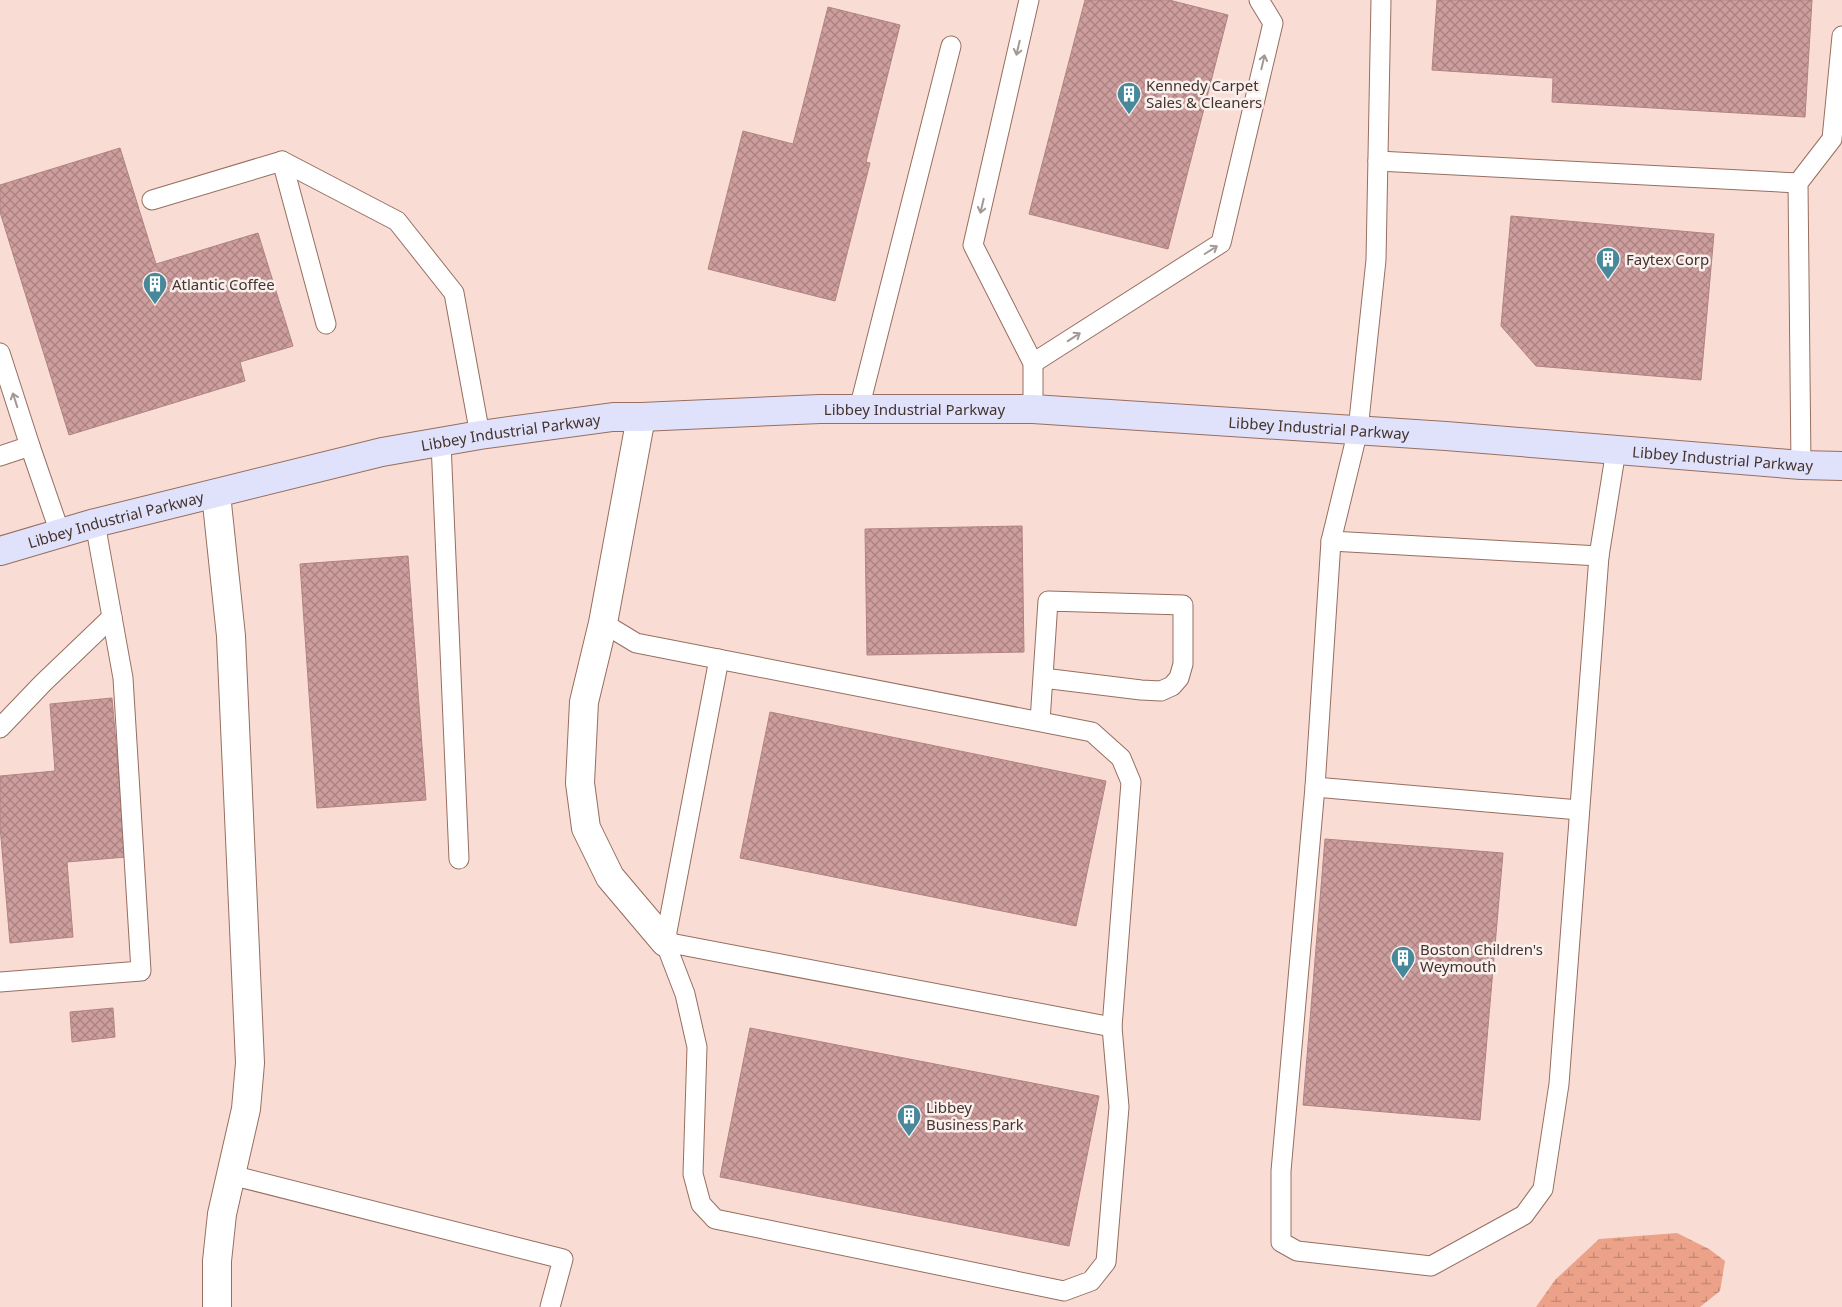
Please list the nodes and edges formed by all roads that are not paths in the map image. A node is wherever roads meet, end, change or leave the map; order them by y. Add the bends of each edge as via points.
1 (1029, 0) edge
2 (1259, 0) edge
3 (1381, 0) edge
4 (1842, 36) edge
5 (951, 46) dead end
6 (282, 161) junction
7 (1378, 161) junction
8 (1798, 183) junction
9 (152, 200) dead end
10 (326, 324) dead end
11 (0, 353) edge
12 (1033, 363) junction
13 (859, 408) junction
14 (1033, 409) junction
15 (641, 418) junction
16 (1358, 430) junction
17 (480, 435) junction
18 (441, 443) junction
19 (30, 446) junction
20 (1616, 450) junction
21 (0, 456) edge
22 (1801, 465) junction
23 (1842, 466) edge
24 (216, 494) junction
25 (95, 523) junction
26 (60, 533) junction
27 (1331, 541) junction
28 (0, 551) edge
29 (1599, 556) junction
30 (112, 618) junction
31 (603, 623) junction
32 (719, 659) junction
33 (1043, 678) junction
34 (1040, 721) junction
35 (0, 728) edge
36 (1315, 787) junction
37 (1579, 810) junction
38 (459, 859) dead end
39 (665, 942) junction
40 (0, 982) edge
41 (1112, 1027) junction
42 (231, 1175) junction
43 (217, 1307) edge
44 (550, 1307) edge

1 -> 12 lane via 973,245
12 -> 2 lane via 1221,243 1272,23
3 - 7 lane
4 - 8 lane via 1832,139
5 - 13 lane
6 - 9 lane
6 - 10 lane
6 - 17 lane via 397,221 454,293
7 - 8 lane
7 - 16 lane via 1376,260
8 - 22 lane
19 -> 11 lane
12 - 14 lane
13 - 14 street, Libbey Industrial Parkway
13 - 15 street, Libbey Industrial Parkway
14 - 16 street, Libbey Industrial Parkway
15 - 17 street, Libbey Industrial Parkway via 613,416
15 - 31 street
16 - 20 street, Libbey Industrial Parkway
16 - 27 lane
17 - 18 street, Libbey Industrial Parkway
18 - 24 street, Libbey Industrial Parkway via 382,452
18 - 38 lane
19 - 21 lane
19 - 26 lane
20 - 22 street, Libbey Industrial Parkway
20 - 29 lane
22 - 23 street, Libbey Industrial Parkway
24 - 25 street, Libbey Industrial Parkway
24 - 42 street via 231,636 250,1063 246,1109
25 - 26 street, Libbey Industrial Parkway
25 - 30 lane
26 - 28 street, Libbey Industrial Parkway
27 - 29 lane
27 - 36 lane
29 - 37 lane
30 - 35 lane
30 - 40 lane via 123,678 141,972
31 - 32 lane via 636,643
31 - 39 street via 584,702 580,783 586,828 610,877
32 - 34 lane
32 - 39 lane
33 - 33 lane via 1048,601 1183,605 1183,664 1179,678 1172,686 1161,691 1142,690
33 - 34 lane
34 - 41 lane via 1092,732 1121,758 1131,782
36 - 37 lane
36 - 37 lane via 1281,1171 1281,1242 1296,1251 1431,1266 1524,1215 1543,1189 1559,1084
39 - 41 lane
39 - 41 lane via 685,994 697,1047 692,1174 701,1204 715,1220 1064,1291 1091,1281 1106,1262 1119,1107
42 - 43 street via 218,1251
42 - 44 lane via 563,1260

